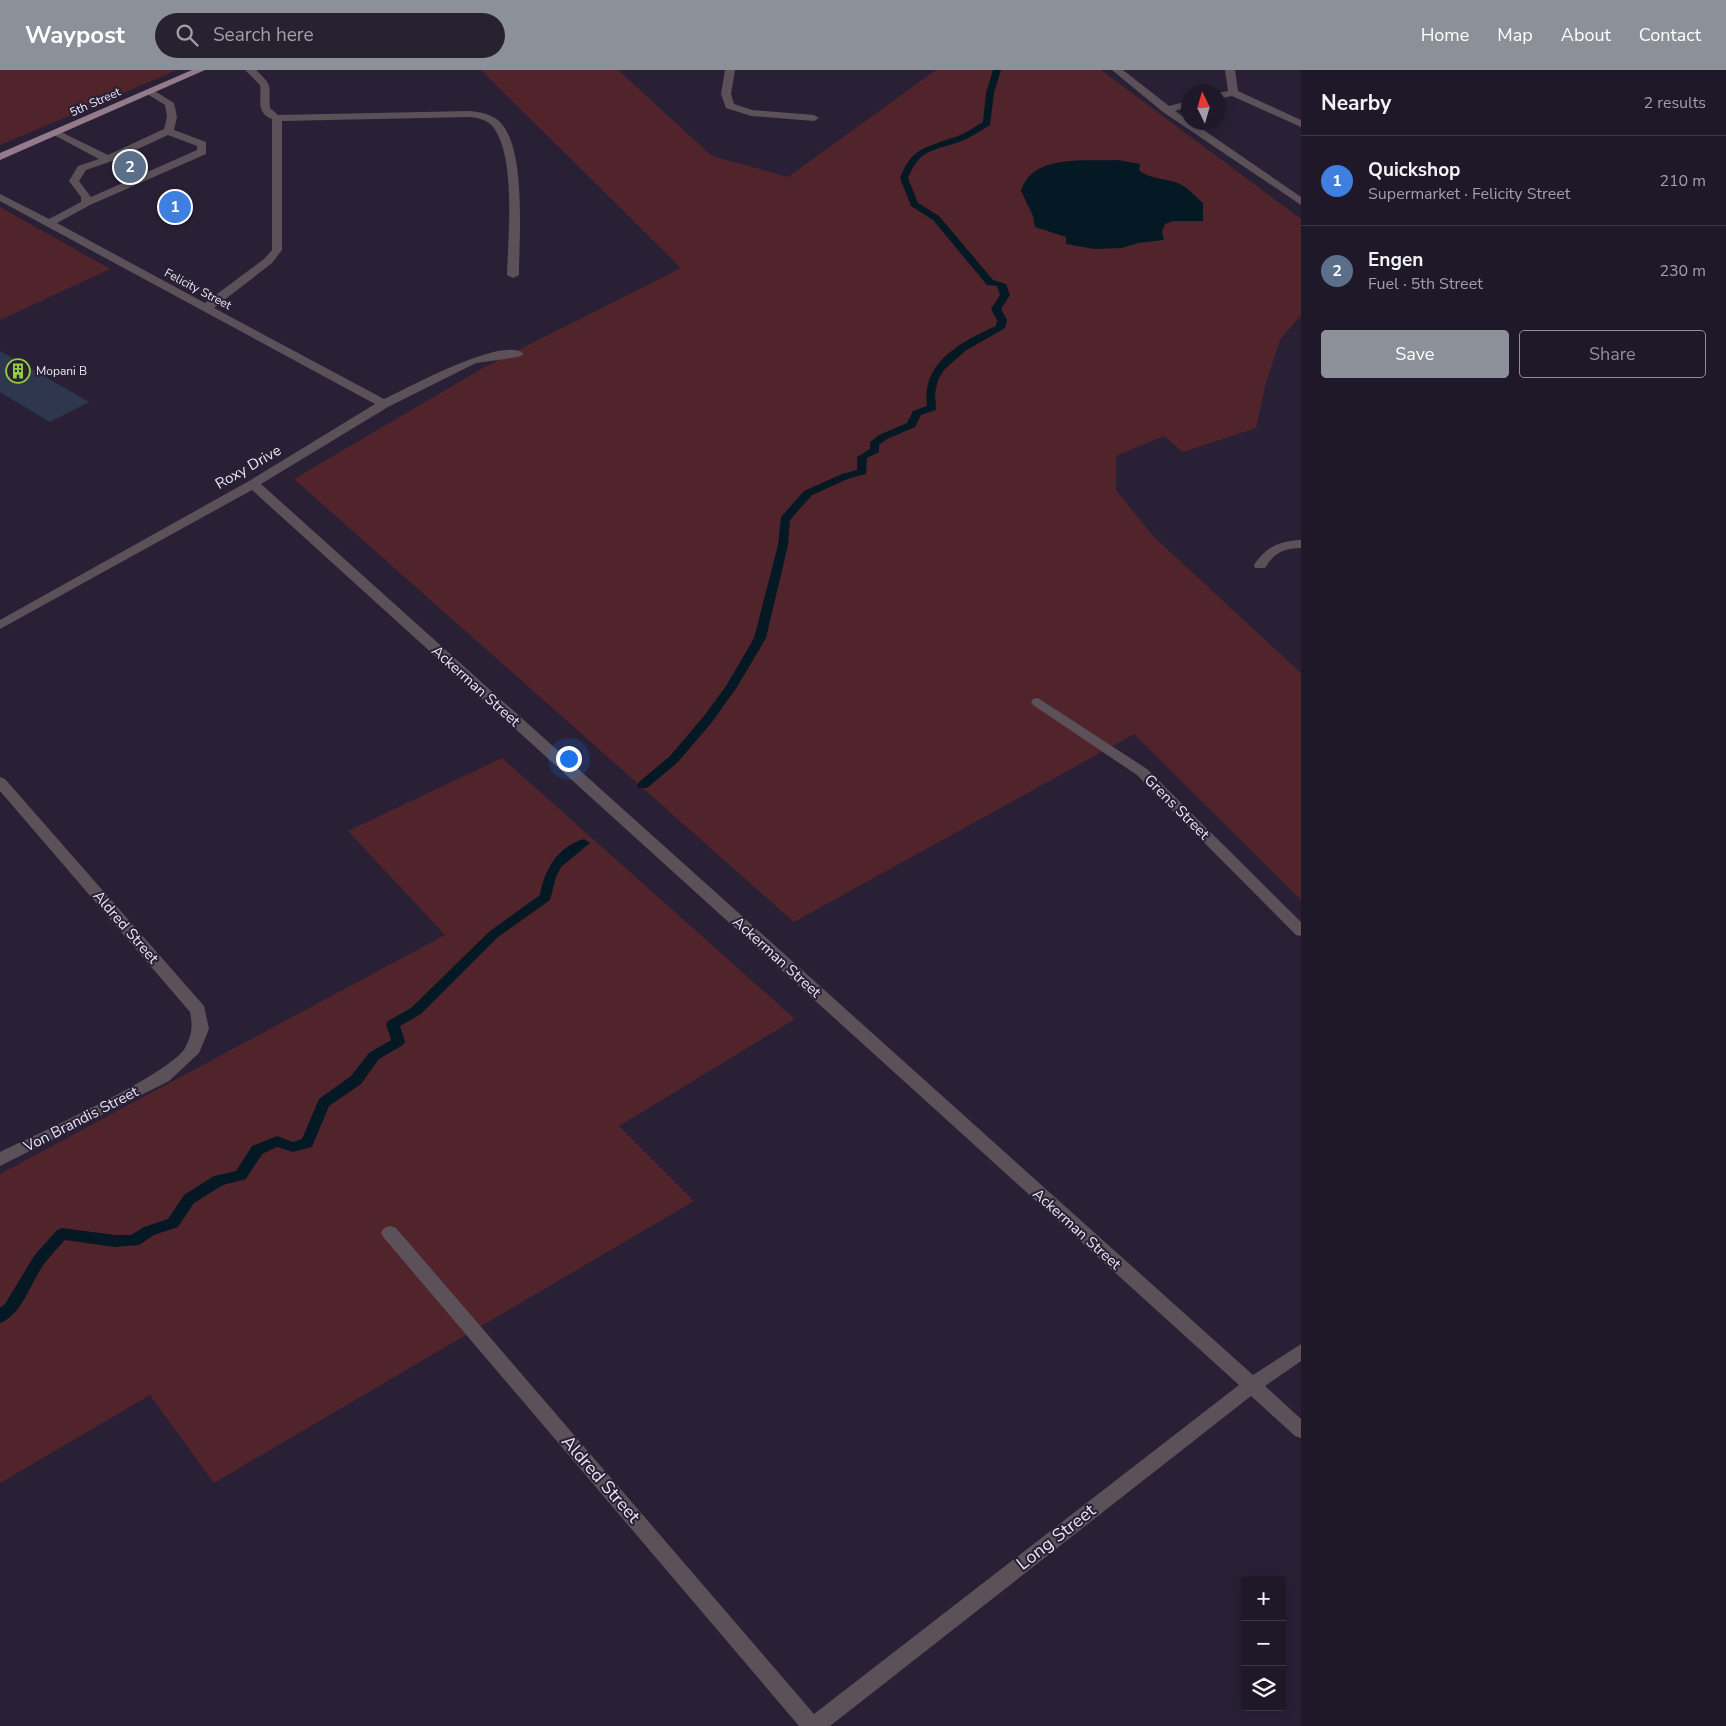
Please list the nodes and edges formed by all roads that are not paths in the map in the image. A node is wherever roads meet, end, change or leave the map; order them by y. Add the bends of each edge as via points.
1 (200, 70) edge
2 (250, 70) edge
3 (730, 70) edge
4 (1117, 70) edge
5 (1230, 70) edge
6 (149, 92) junction
7 (1233, 93) junction
8 (1226, 94) edge
9 (1181, 106) edge
10 (1168, 110) junction
11 (277, 118) junction
12 (814, 118) dead end
13 (1301, 124) edge
14 (168, 131) junction
15 (54, 133) junction
16 (0, 157) edge
17 (108, 159) junction
18 (0, 197) edge
19 (1301, 202) edge
20 (86, 203) junction
21 (49, 223) junction
22 (513, 275) dead end
23 (206, 308) junction
24 (518, 354) dead end
25 (384, 404) junction
26 (253, 484) junction
27 (1301, 544) edge
28 (1260, 565) dead end
29 (0, 625) edge
30 (1038, 702) dead end
31 (0, 782) edge
32 (1301, 931) edge
33 (163, 1077) joint
34 (0, 1160) edge
35 (390, 1233) dead end
36 (1301, 1351) edge
37 (1251, 1386) junction
38 (1301, 1430) edge
39 (813, 1726) edge

1 - 6 main road, 5th Street
2 - 11 street via 265,84 266,112
3 - 12 street via 726,94 730,106 751,113
4 - 10 street
5 - 7 street
6 - 14 street via 169,103 172,112
6 - 15 main road, 5th Street
7 - 8 street
7 - 13 street
9 - 10 street
10 - 19 street
11 - 22 street via 470,114 487,117 501,132 511,162
11 - 23 street via 277,250 268,261
14 - 17 street
14 - 20 street via 202,144 202,152
15 - 16 main road, 5th Street
15 - 17 street
17 - 20 street via 82,168 76,174 74,181 86,197
18 - 21 street, Felicity Street
20 - 21 street
21 - 23 street, Felicity Street
23 - 25 street, Felicity Street
24 - 25 street, Roxy Drive via 472,361
25 - 26 street, Roxy Drive
26 - 29 street, Roxy Drive
26 - 37 street, Ackerman Street
27 - 28 street via 1272,549
30 - 32 street, Grens Street via 1142,772
31 - 33 street, Aldred Street via 198,1010 201,1029 191,1053
33 - 34 street, Von Brandis Street
35 - 39 street, Aldred Street
36 - 37 street, Long Street
37 - 38 street, Ackerman Street
37 - 39 street, Long Street

